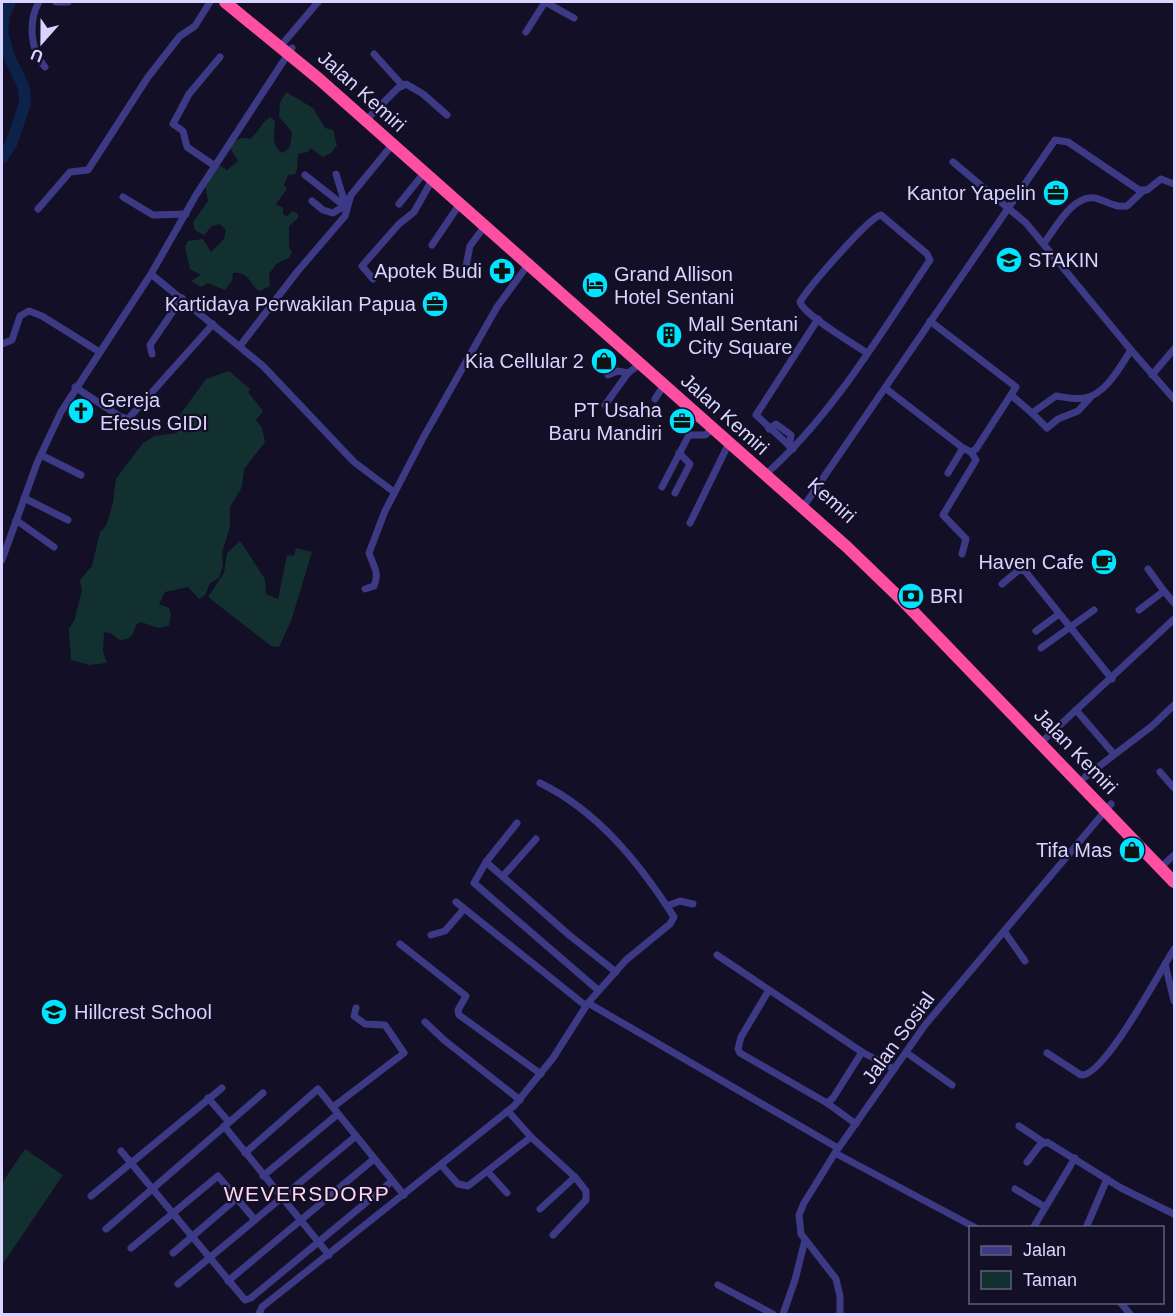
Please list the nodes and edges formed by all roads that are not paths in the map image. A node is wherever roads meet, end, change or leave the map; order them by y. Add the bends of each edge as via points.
1 (39, 2) edge
2 (56, 2) edge
3 (68, 2) edge
4 (210, 2) edge
5 (225, 2) edge
6 (236, 2) edge
7 (318, 2) edge
8 (545, 2) edge
9 (574, 18) dead end
10 (526, 32) dead end
11 (288, 47) junction
12 (374, 54) dead end
13 (220, 57) dead end
14 (45, 67) dead end
15 (402, 85) junction
16 (447, 115) dead end
17 (369, 117) junction
18 (392, 145) junction
19 (953, 162) dead end
20 (215, 166) junction
21 (336, 174) dead end
22 (305, 175) dead end
23 (433, 179) junction
24 (1174, 184) edge
25 (1143, 191) junction
26 (123, 197) dead end
27 (312, 201) dead end
28 (399, 204) dead end
29 (346, 205) junction
30 (459, 205) junction
31 (1008, 207) junction
32 (39, 210) dead end
33 (186, 214) junction
34 (484, 227) junction
35 (1044, 243) junction
36 (432, 245) dead end
37 (530, 263) junction
38 (151, 274) junction
39 (465, 276) dead end
40 (373, 279) dead end
41 (182, 298) junction
42 (818, 319) junction
43 (930, 321) junction
44 (213, 324) junction
45 (2, 344) edge
46 (240, 346) junction
47 (1131, 350) junction
48 (1174, 350) edge
49 (98, 351) junction
50 (867, 352) junction
51 (152, 354) dead end
52 (640, 364) junction
53 (628, 373) junction
54 (608, 375) dead end
55 (1157, 380) junction
56 (664, 385) junction
57 (75, 387) junction
58 (885, 388) junction
59 (1011, 395) junction
60 (1091, 396) junction
61 (655, 399) dead end
62 (1174, 399) edge
63 (605, 405) dead end
64 (1032, 413) junction
65 (713, 429) junction
66 (729, 443) junction
67 (791, 447) junction
68 (963, 448) junction
69 (971, 452) junction
70 (678, 453) junction
71 (41, 455) junction
72 (768, 473) junction
73 (948, 473) dead end
74 (81, 475) dead end
75 (662, 487) dead end
76 (394, 492) junction
77 (675, 493) dead end
78 (24, 498) junction
79 (806, 503) junction
80 (16, 520) junction
81 (68, 520) dead end
82 (690, 523) dead end
83 (54, 547) dead end
84 (962, 554) dead end
85 (2, 561) edge
86 (1148, 569) dead end
87 (1002, 584) dead end
88 (365, 589) dead end
89 (1164, 591) junction
90 (1174, 603) edge
91 (1094, 610) dead end
92 (1139, 610) dead end
93 (1059, 614) junction
94 (1174, 619) edge
95 (1069, 628) junction
96 (1036, 631) dead end
97 (1041, 648) dead end
98 (1112, 679) junction
99 (1174, 705) edge
100 (1076, 710) junction
101 (1046, 738) junction
102 (1113, 753) junction
103 (1160, 772) dead end
104 (1085, 777) junction
105 (540, 783) dead end
106 (1174, 788) edge
107 (1108, 807) junction
108 (517, 823) dead end
109 (536, 839) dead end
110 (486, 862) junction
111 (1169, 865) edge
112 (503, 876) junction
113 (1174, 882) edge
114 (456, 902) dead end
115 (693, 904) dead end
116 (667, 906) junction
117 (464, 909) junction
118 (1004, 931) junction
119 (431, 935) dead end
120 (400, 944) dead end
121 (1174, 949) edge
122 (717, 955) dead end
123 (1025, 961) dead end
124 (1165, 964) junction
125 (616, 972) junction
126 (598, 990) junction
127 (769, 990) junction
128 (1174, 1001) edge
129 (587, 1004) junction
130 (356, 1008) dead end
131 (425, 1022) dead end
132 (862, 1052) junction
133 (907, 1053) junction
134 (1047, 1053) dead end
135 (894, 1069) junction
136 (541, 1074) junction
137 (952, 1085) dead end
138 (222, 1088) dead end
139 (263, 1093) dead end
140 (208, 1098) junction
141 (520, 1100) junction
142 (827, 1103) junction
143 (333, 1107) junction
144 (508, 1111) junction
145 (338, 1114) junction
146 (226, 1124) junction
147 (856, 1124) junction
148 (1019, 1126) dead end
149 (356, 1136) junction
150 (531, 1137) junction
151 (1043, 1142) junction
152 (121, 1151) dead end
153 (837, 1151) junction
154 (245, 1153) junction
155 (1075, 1158) junction
156 (374, 1159) junction
157 (130, 1162) junction
158 (1027, 1162) dead end
159 (441, 1164) junction
160 (488, 1172) junction
161 (263, 1176) junction
162 (575, 1177) junction
163 (1107, 1179) junction
164 (392, 1180) junction
165 (153, 1189) junction
166 (1015, 1189) dead end
167 (507, 1193) dead end
168 (404, 1195) junction
169 (91, 1196) dead end
170 (237, 1198) junction
171 (282, 1198) junction
172 (1045, 1207) junction
173 (540, 1209) dead end
174 (172, 1214) junction
175 (1174, 1214) edge
176 (255, 1220) junction
177 (300, 1220) junction
178 (974, 1226) edge
179 (1034, 1226) edge
180 (1086, 1226) edge
181 (106, 1229) dead end
182 (554, 1235) dead end
183 (191, 1237) junction
184 (805, 1240) junction
185 (318, 1242) junction
186 (131, 1248) dead end
187 (172, 1253) dead end
188 (329, 1255) junction
189 (209, 1259) junction
190 (228, 1281) junction
191 (178, 1284) dead end
192 (718, 1285) dead end
193 (259, 1314) edge
194 (773, 1314) edge
195 (783, 1314) edge
196 (840, 1314) edge

1 - 14 street via 33,12 33,45
2 - 3 street
4 - 32 street via 195,26 180,36 148,77 88,170 70,172
5 - 11 highway, Jalan Kemiri
6 - 11 highway, Jalan Kemiri
7 - 11 street
8 - 9 street
8 - 10 street
11 - 17 highway, Jalan Kemiri
11 - 18 highway, Jalan Kemiri
11 - 20 street
12 - 15 street
13 - 20 street via 189,94 173,124 183,131 187,147
15 - 16 street via 413,86
15 - 17 street
17 - 23 highway, Jalan Kemiri
18 - 23 highway, Jalan Kemiri
18 - 29 street
19 - 31 street
20 - 33 street
21 - 29 street
22 - 29 street
23 - 28 street
23 - 30 highway, Jalan Kemiri
23 - 37 highway, Kemiri
23 - 40 street via 414,212 362,266
24 - 25 street via 1161,179
25 - 31 street via 1068,142 1057,139
25 - 35 street via 1132,204 1121,207 1095,198 1079,201
26 - 33 street via 153,216
27 - 29 street via 333,213
29 - 46 street via 345,216
30 - 34 highway, Jalan Kemiri
30 - 36 street
31 - 35 street
31 - 43 street
33 - 38 street
34 - 37 highway, Jalan Kemiri
34 - 39 street via 470,246
35 - 47 street
37 - 52 highway, Jalan Kemiri
37 - 72 highway, Kemiri
37 - 76 street via 496,307
38 - 41 street
38 - 49 street
41 - 44 street
41 - 51 street via 150,345
42 - 50 street
42 - 50 street via 802,307 801,300 872,219 877,215 884,217 930,260
42 - 67 street via 758,410 758,420
43 - 58 street
43 - 59 street via 1016,387
44 - 46 street
44 - 57 street via 128,420
45 - 49 street via 12,340 21,316 28,311
46 - 76 street via 284,386 354,462
47 - 55 street
47 - 60 street via 1117,373
48 - 55 street
49 - 57 street
50 - 67 street via 842,390
52 - 53 street
52 - 56 highway, Jalan Kemiri
53 - 54 street via 614,371
53 - 63 street
55 - 62 street
56 - 61 street
56 - 65 highway, Jalan Kemiri
57 - 71 street
58 - 68 street
58 - 79 street
59 - 64 street
59 - 69 street
60 - 64 street via 1056,396
60 - 64 street via 1078,411 1047,428
65 - 66 highway, Jalan Kemiri
65 - 70 street via 705,435 689,435
66 - 72 highway, Jalan Kemiri
66 - 82 street
67 - 72 street
68 - 69 street
68 - 73 street
69 - 84 street via 976,460 944,515 966,539
70 - 75 street
70 - 77 street via 690,464
71 - 74 street
71 - 78 street
72 - 79 highway, Kemiri
72 - 107 highway, Jalan Kemiri via 905,603
76 - 88 street via 369,553 377,579 374,586
78 - 80 street
78 - 81 street
79 - 101 highway, Kemiri via 894,584
80 - 83 street
80 - 85 street
86 - 89 street
87 - 93 street via 1022,569
89 - 90 street
89 - 92 street
91 - 95 street
93 - 95 street
93 - 96 street
94 - 98 street
95 - 97 street
95 - 98 street
98 - 100 street
99 - 102 street
100 - 101 street
100 - 102 street
101 - 104 highway, Kemiri
102 - 104 street
103 - 106 street
104 - 107 highway, Kemiri
105 - 116 street via 562,794 613,837
107 - 111 highway, Kemiri
107 - 118 street, Jalan Sosial
108 - 110 street
109 - 112 street
110 - 112 street
110 - 126 street via 474,880 475,885
111 - 113 highway
112 - 125 street
114 - 117 street
115 - 116 street via 680,901
116 - 125 street via 674,917 672,922
117 - 119 street via 445,931
117 - 129 street
118 - 123 street
118 - 133 street, Jalan Sosial via 925,1025
120 - 136 street via 466,996 459,1015
121 - 124 street
122 - 127 street
124 - 128 street
124 - 134 street via 1122,1034 1092,1072 1081,1075
125 - 126 street
126 - 129 street
127 - 132 street
127 - 142 street via 741,1037 738,1051
129 - 136 street
129 - 153 street
130 - 143 street via 354,1016 359,1022 385,1025 404,1053
131 - 141 street
132 - 135 street
132 - 142 street
133 - 135 street, Jalan Sosial
133 - 137 street
135 - 147 street, Jalan Sosial
136 - 141 street
138 - 140 street
139 - 146 street
140 - 146 street
140 - 157 street
141 - 144 street
142 - 147 street
143 - 145 street
143 - 154 street via 315,1090
144 - 150 street
144 - 159 street
145 - 149 street
145 - 161 street
146 - 154 street
146 - 165 street
147 - 153 street, Jalan Sosial
148 - 151 street
149 - 156 street
149 - 171 street
150 - 160 street
150 - 162 street
151 - 155 street
151 - 158 street
152 - 157 street
153 - 178 street
153 - 184 street, Jalan Sosial via 799,1215
154 - 161 street
155 - 163 street
155 - 172 street
156 - 164 street
156 - 177 street
157 - 165 street
157 - 169 street
159 - 160 street via 464,1187
159 - 168 street
160 - 167 street
161 - 171 street
162 - 173 street
162 - 182 street via 586,1191 586,1200
163 - 175 street
163 - 180 street
164 - 168 street
164 - 185 street
165 - 174 street
165 - 181 street
166 - 172 street
168 - 188 street
170 - 174 street via 219,1176
170 - 176 street
170 - 183 street
171 - 176 street
171 - 177 street
172 - 179 street
174 - 183 street
174 - 186 street
176 - 189 street
177 - 185 street
177 - 190 street
183 - 187 street
183 - 189 street
184 - 195 street
184 - 196 street via 836,1279
185 - 188 street
185 - 190 street via 248,1300
188 - 193 street via 262,1307
189 - 190 street
189 - 191 street
192 - 194 street

